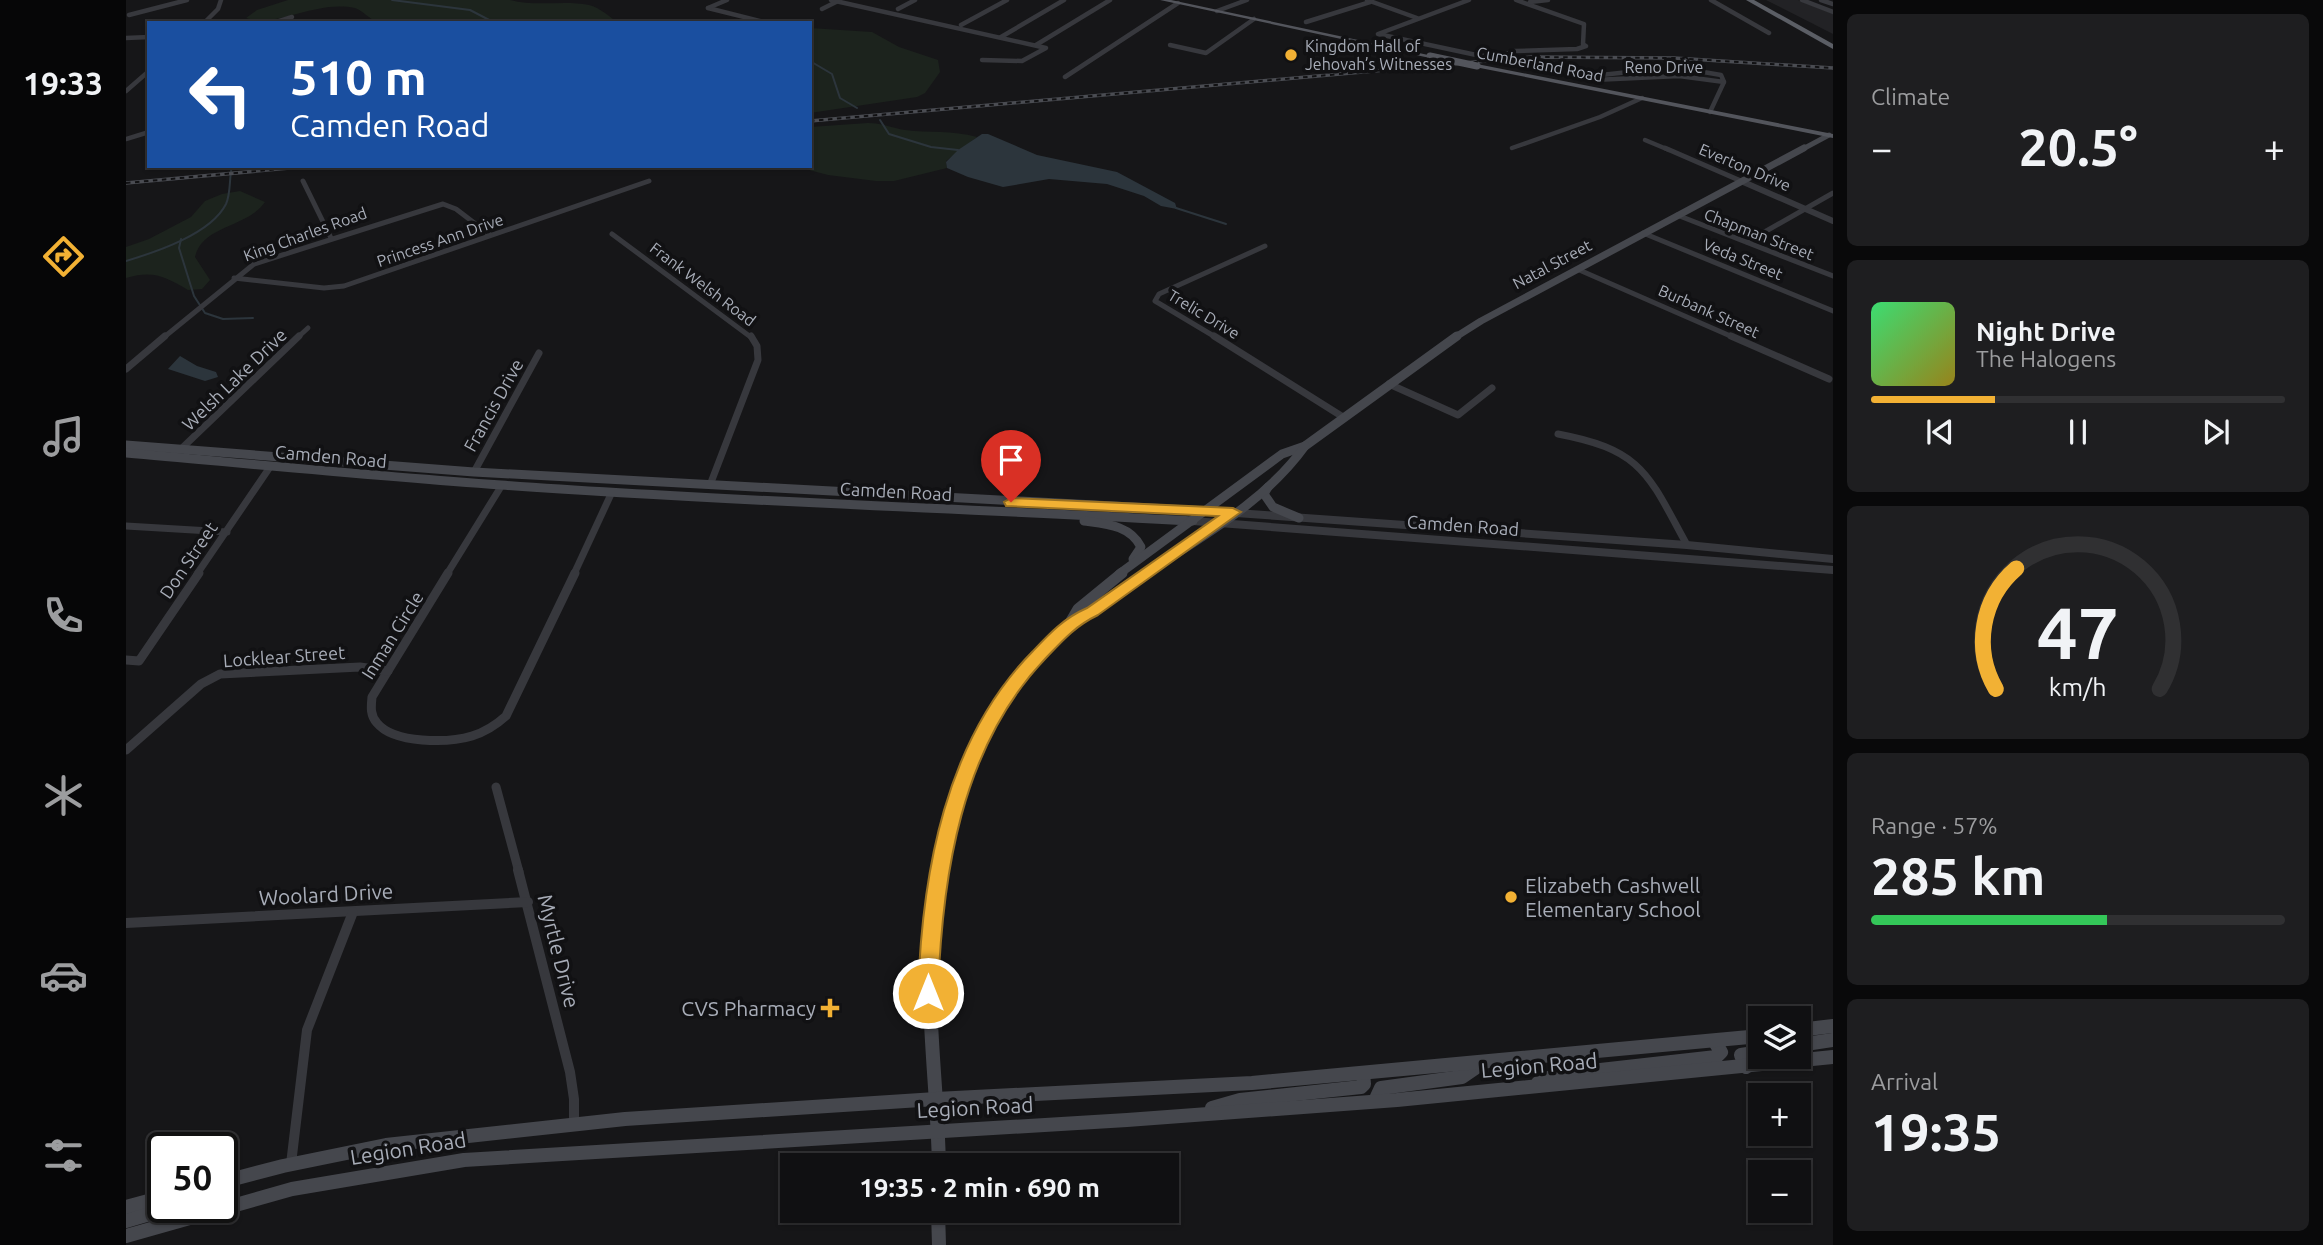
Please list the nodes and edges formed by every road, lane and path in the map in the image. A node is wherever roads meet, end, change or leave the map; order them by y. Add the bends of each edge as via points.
1 (187, 0) edge
2 (223, 0) edge
3 (727, 0) edge
4 (831, 0) edge
5 (840, 0) edge
6 (915, 0) edge
7 (1007, 0) edge
8 (1054, 0) edge
9 (1110, 0) edge
10 (1163, 0) edge
11 (1247, 0) edge
12 (1469, 0) edge
13 (1516, 0) edge
14 (1548, 0) edge
15 (1712, 0) edge
16 (1749, 0) edge
17 (1757, 0) edge
18 (1802, 0) edge
19 (1821, 0) edge
20 (1063, 1) edge
21 (1368, 1) edge
22 (1178, 3) junction
23 (1528, 3) junction
24 (1833, 4) edge
25 (822, 9) dead end
26 (898, 9) dead end
27 (1217, 11) junction
28 (1833, 12) edge
29 (129, 15) dead end
30 (292, 17) dead end
31 (1417, 18) junction
32 (1254, 19) junction
33 (206, 21) edge
34 (279, 21) edge
35 (760, 21) edge
36 (1306, 22) dead end
37 (961, 25) dead end
38 (1769, 33) dead end
39 (147, 37) edge
40 (1002, 37) junction
41 (126, 38) edge
42 (1036, 45) junction
43 (1833, 45) edge
44 (1170, 46) dead end
45 (982, 60) dead end
46 (1552, 63) dead end
47 (1666, 68) junction
48 (147, 73) edge
49 (1674, 76) junction
50 (1065, 77) dead end
51 (1583, 77) junction
52 (1724, 82) junction
53 (126, 91) edge
54 (1642, 98) junction
55 (1710, 112) junction
56 (147, 133) edge
57 (1832, 136) edge
58 (126, 139) edge
59 (1645, 140) dead end
60 (1512, 148) dead end
61 (303, 181) dead end
62 (649, 181) dead end
63 (1741, 181) junction
64 (1833, 193) edge
65 (1805, 209) junction
66 (1677, 215) junction
67 (1833, 220) edge
68 (1643, 233) junction
69 (612, 234) dead end
70 (490, 235) junction
71 (331, 238) junction
72 (1747, 242) junction
73 (1265, 246) dead end
74 (1577, 269) junction
75 (1833, 276) edge
76 (234, 278) junction
77 (1833, 311) edge
78 (308, 328) dead end
79 (539, 353) dead end
80 (126, 369) edge
81 (1829, 379) dead end
82 (1389, 384) junction
83 (1492, 388) dead end
84 (1343, 417) junction
85 (1558, 434) dead end
86 (1305, 446) junction
87 (126, 449) edge
88 (180, 450) junction
89 (271, 467) junction
90 (474, 472) junction
91 (500, 473) junction
92 (381, 476) junction
93 (626, 480) junction
94 (1269, 484) junction
95 (502, 485) junction
96 (710, 485) junction
97 (612, 492) junction
98 (998, 510) junction
99 (1207, 511) junction
100 (1233, 512) junction
101 (1299, 518) junction
102 (1193, 521) junction
103 (1220, 522) junction
104 (126, 526) edge
105 (227, 531) junction
106 (1687, 545) junction
107 (1833, 559) edge
108 (1833, 570) edge
109 (1116, 577) junction
110 (1071, 621) junction
111 (126, 660) edge
112 (388, 671) junction
113 (126, 750) edge
114 (496, 787) dead end
115 (528, 902) junction
116 (353, 912) junction
117 (126, 923) edge
118 (1833, 1026) edge
119 (1811, 1029) edge
120 (1748, 1038) edge
121 (1833, 1040) edge
122 (1715, 1042) junction
123 (1811, 1043) edge
124 (1748, 1054) edge
125 (1833, 1057) edge
126 (1483, 1063) junction
127 (1746, 1067) junction
128 (1363, 1073) junction
129 (1529, 1087) junction
130 (936, 1099) junction
131 (1375, 1101) junction
132 (1189, 1115) junction
133 (574, 1125) junction
134 (939, 1130) junction
135 (939, 1153) edge
136 (291, 1164) junction
137 (242, 1177) junction
138 (238, 1178) edge
139 (238, 1180) edge
140 (147, 1201) edge
141 (126, 1207) edge
142 (147, 1215) edge
143 (126, 1221) edge
144 (938, 1223) edge
145 (126, 1236) edge
146 (939, 1245) edge

1 - 29 street
2 - 33 street
3 - 35 street via 708,8
4 - 5 street
5 - 25 street
5 - 40 street
6 - 26 street
7 - 37 street
8 - 20 street
9 - 42 street
10 - 22 main road, Cumberland Road
11 - 27 street
12 - 31 street
13 - 23 street
14 - 23 street
15 - 38 street
16 - 43 highway
17 - 43 highway
18 - 28 street
19 - 24 street
20 - 40 street
21 - 31 street
21 - 36 street
22 - 27 main road, Cumberland Road
22 - 50 street
23 - 31 street via 1584,24 1586,46 1481,57 1378,34
27 - 32 main road, Cumberland Road
30 - 34 street
32 - 44 street via 1206,53
32 - 54 main road, Cumberland Road, bridge
39 - 41 street
40 - 42 street
42 - 45 street via 1046,48 1022,61
46 - 51 street
47 - 49 street
47 - 51 street, Reno Drive
47 - 52 street, Reno Drive via 1721,75
48 - 53 street
49 - 51 street, Reno Drive
49 - 52 street, Reno Drive
52 - 55 street, Reno Drive
54 - 55 main road, Cumberland Road
54 - 60 street
55 - 57 main road, Cumberland Road
56 - 58 street
57 - 63 main road, Natal Street
59 - 63 street, Everton Drive
61 - 71 street
62 - 70 street, Princess Ann Drive
63 - 65 street, Everton Drive
63 - 66 main road, Natal Street
64 - 65 street
65 - 67 street, Everton Drive
65 - 72 street
66 - 68 main road, Natal Street
66 - 72 street, Chapman Street
68 - 74 main road, Natal Street
68 - 77 street, Veda Street
69 - 96 street, Frank Welsh Road via 750,334 757,346 758,360
70 - 71 street, King Charles Road via 443,204
70 - 76 street, Princess Ann Drive via 344,286
71 - 76 street, King Charles Road via 267,259
72 - 75 street, Chapman Street
73 - 84 street, Trelic Drive via 1159,294 1156,301
74 - 81 street, Burbank Street
74 - 82 main road, Natal Street via 1481,321
76 - 80 street, King Charles Road
78 - 88 street, Welsh Lake Drive
79 - 90 street, Francis Drive
82 - 83 street via 1458,415
82 - 84 main road, Natal Street
84 - 86 main road, Natal Street
85 - 106 street via 1595,440 1627,454 1657,488
86 - 94 main road, Natal Street via 1296,462
86 - 99 main road, Natal Street via 1282,454
87 - 88 main road, Camden Road
87 - 89 main road, Camden Road
88 - 90 main road, Camden Road
89 - 92 main road, Camden Road
89 - 105 street, Don Street
90 - 91 main road, Camden Road
91 - 92 main road via 494,479
91 - 93 main road, Camden Road
92 - 95 main road, Camden Road
93 - 95 main road via 510,480
93 - 96 main road, Camden Road
94 - 100 main road, Natal Street
94 - 101 main road via 1265,500
95 - 97 main road, Camden Road
95 - 112 street, Inman Circle
96 - 99 main road, Camden Road
97 - 98 main road, Camden Road
97 - 112 street, Inman Circle via 504,718 482,732 452,740 398,735 377,724 370,712 372,696
98 - 102 main road, Camden Road
98 - 109 main road via 1123,528 1142,547
99 - 100 street, Camden Road
99 - 102 main road, Natal Street
100 - 101 street, Camden Road
100 - 103 main road, Natal Street
101 - 106 street, Camden Road
102 - 103 street, Camden Road
102 - 109 main road, Natal Street
103 - 108 street, Camden Road
103 - 110 main road, Natal Street
104 - 105 street
105 - 111 street, Don Street via 139,661
106 - 107 street, Camden Road
109 - 110 main road via 1078,609
110 - 130 main road via 1010,688 981,739 957,799 938,876 928,959
112 - 113 street, Locklear Street via 360,667 220,674 201,684
114 - 115 street, Myrtle Drive
115 - 116 street, Woolard Drive
115 - 133 street, Myrtle Drive via 577,1108
116 - 117 street, Woolard Drive
116 - 136 street via 307,1030
118 - 119 main road
120 - 122 main road, Legion Road
121 - 123 main road
122 - 126 main road, Legion Road
122 - 129 main road via 1720,1052 1716,1057 1556,1075
124 - 127 main road via 1740,1058
125 - 127 main road, Legion Road
126 - 128 main road, Legion Road
126 - 131 main road via 1462,1077 1384,1087
127 - 129 main road, Legion Road
128 - 130 main road, Legion Road
128 - 132 main road via 1362,1087 1240,1100
129 - 131 main road, Legion Road
130 - 133 main road, Legion Road
130 - 134 main road
131 - 132 main road, Legion Road
132 - 134 main road, Legion Road
133 - 136 main road, Legion Road via 386,1145
134 - 135 main road
134 - 145 main road, Legion Road via 426,1164 292,1189
136 - 137 main road, Legion Road
137 - 138 main road, Legion Road
137 - 139 main road
140 - 141 main road
142 - 143 main road
144 - 146 main road

